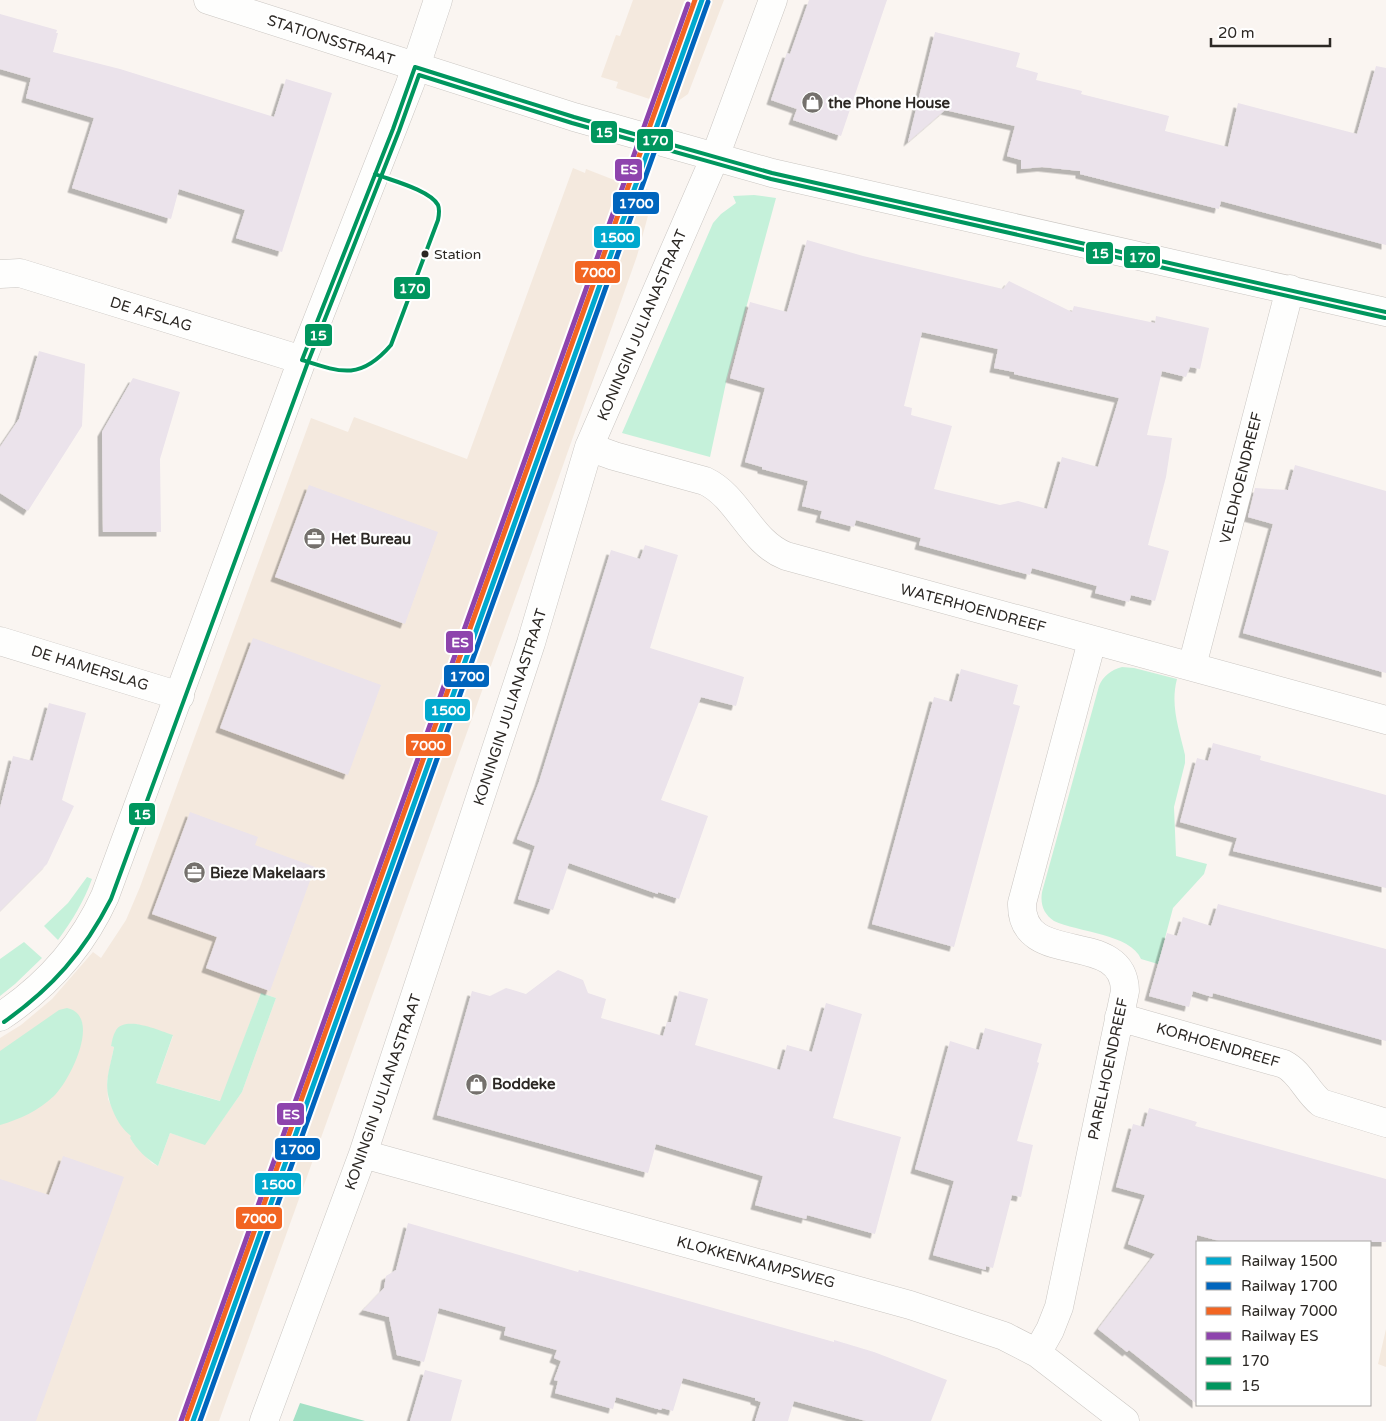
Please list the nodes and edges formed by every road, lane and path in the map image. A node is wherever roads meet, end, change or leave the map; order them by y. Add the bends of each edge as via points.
1 (208, 0) edge
2 (438, 0) edge
3 (773, 0) edge
4 (416, 67) junction
5 (715, 157) junction
6 (0, 274) edge
7 (1290, 289) junction
8 (1386, 312) edge
9 (302, 360) junction
10 (589, 447) junction
11 (0, 641) edge
12 (1092, 641) junction
13 (1192, 666) junction
14 (180, 696) junction
15 (1386, 720) edge
16 (0, 1017) edge
17 (1119, 1017) junction
18 (1386, 1123) edge
19 (364, 1154) junction
20 (1037, 1353) junction
21 (264, 1421) edge
22 (1125, 1421) edge

1 - 4 street, STATIONSSTRAAT
2 - 4 street
3 - 5 street, KONINGIN JULIANASTRAAT
4 - 5 street, STATIONSSTRAAT
4 - 9 street
5 - 7 street, STATIONSSTRAAT via 781,175
5 - 10 street, KONINGIN JULIANASTRAAT
6 - 9 street, DE AFSLAG via 20,273
7 - 8 street, STATIONSSTRAAT
7 - 13 street, VELDHOENDREEF
9 - 14 street
10 - 12 street, WATERHOENDREEF via 709,483 725,496 769,547 786,556
10 - 19 street, KONINGIN JULIANASTRAAT via 531,643
11 - 14 street, DE HAMERSLAG
12 - 13 street, WATERHOENDREEF
12 - 17 street, PARELHOENDREEF via 1022,912 1027,927 1039,938 1101,956 1116,964 1125,985
13 - 15 street, WATERHOENDREEF
14 - 16 street via 111,882 90,926 52,975
17 - 18 street, KORHOENDREEF via 1284,1064 1298,1074 1321,1104
17 - 20 street, PARELHOENDREEF via 1058,1307
19 - 20 street, KLOKKENKAMPSWEG via 910,1305 1004,1336
19 - 21 street, KONINGIN JULIANASTRAAT
20 - 22 street, KLOKKENKAMPSWEG

